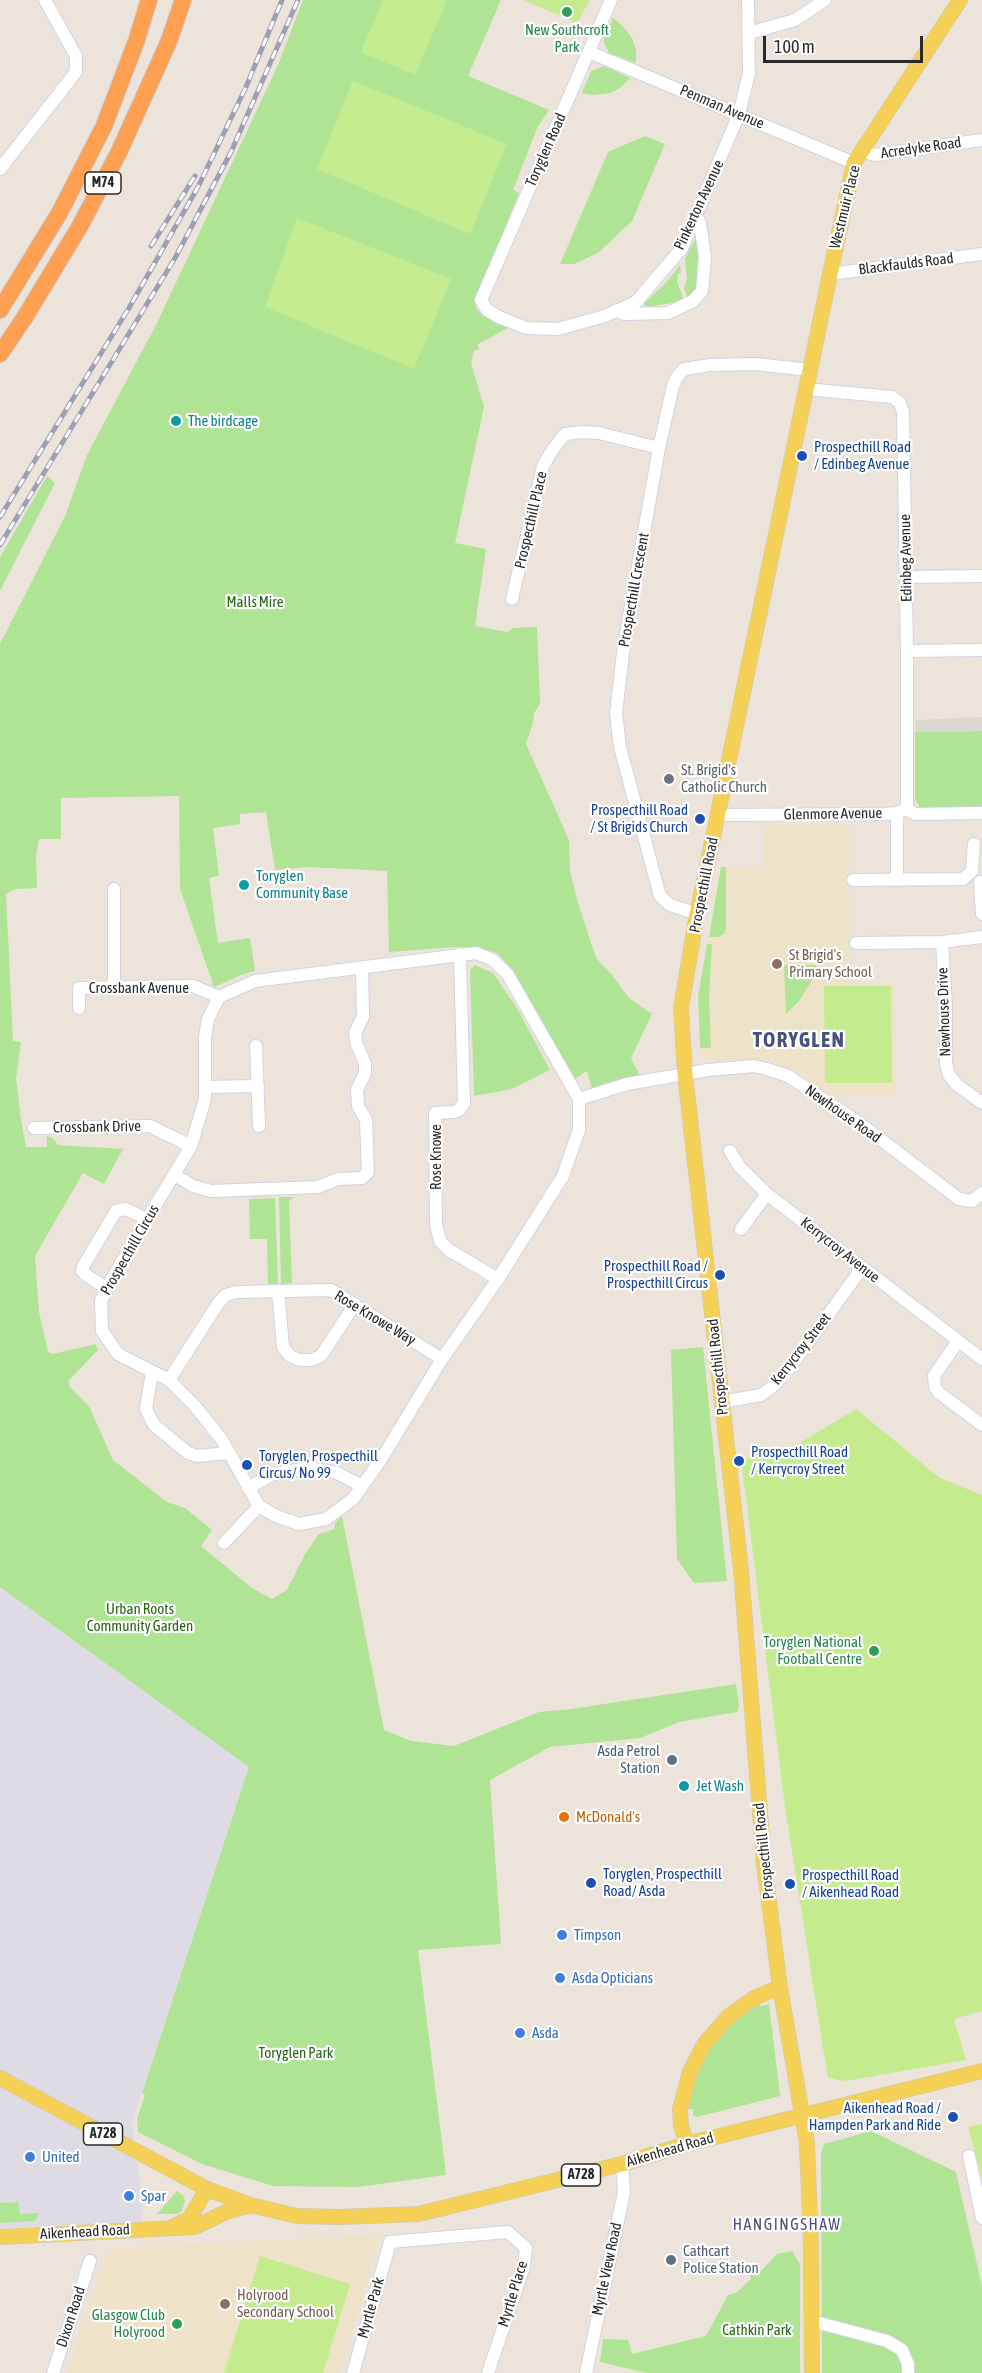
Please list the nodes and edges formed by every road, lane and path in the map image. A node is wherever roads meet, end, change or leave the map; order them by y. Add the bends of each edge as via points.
1 (45, 0) edge
2 (149, 0) edge
3 (183, 0) edge
4 (611, 0) edge
5 (748, 0) edge
6 (825, 0) edge
7 (960, 0) edge
8 (750, 33) junction
9 (589, 51) junction
10 (739, 114) junction
11 (982, 140) edge
12 (858, 157) junction
13 (0, 169) edge
14 (696, 216) junction
15 (982, 254) edge
16 (830, 273) junction
17 (481, 300) joint
18 (0, 310) edge
19 (617, 310) junction
20 (0, 354) edge
21 (810, 370) junction
22 (806, 389) junction
23 (659, 448) junction
24 (982, 576) edge
25 (906, 578) junction
26 (512, 599) dead end
27 (982, 650) edge
28 (907, 651) junction
29 (901, 811) junction
30 (982, 813) edge
31 (718, 815) junction
32 (974, 844) dead end
33 (897, 879) junction
34 (853, 880) dead end
35 (980, 882) dead end
36 (114, 890) dead end
37 (697, 914) junction
38 (982, 914) edge
39 (982, 937) edge
40 (942, 942) junction
41 (856, 943) dead end
42 (460, 954) junction
43 (362, 969) junction
44 (114, 987) junction
45 (219, 997) junction
46 (79, 1008) dead end
47 (256, 1046) dead end
48 (685, 1074) junction
49 (258, 1086) junction
50 (205, 1087) junction
51 (579, 1099) junction
52 (982, 1103) edge
53 (259, 1126) dead end
54 (34, 1128) dead end
55 (191, 1146) junction
56 (730, 1150) dead end
57 (175, 1175) junction
58 (982, 1193) edge
59 (767, 1194) junction
60 (146, 1220) junction
61 (741, 1229) dead end
62 (862, 1268) junction
63 (498, 1279) junction
64 (106, 1288) junction
65 (278, 1291) junction
66 (355, 1304) junction
67 (958, 1341) junction
68 (442, 1359) junction
69 (982, 1359) edge
70 (152, 1372) junction
71 (169, 1380) junction
72 (722, 1402) junction
73 (982, 1425) edge
74 (228, 1453) junction
75 (362, 1486) junction
76 (248, 1488) junction
77 (259, 1506) junction
78 (224, 1543) dead end
79 (780, 1987) junction
80 (982, 2071) edge
81 (0, 2078) edge
82 (803, 2115) junction
83 (687, 2144) junction
84 (969, 2156) dead end
85 (622, 2164) junction
86 (207, 2189) junction
87 (250, 2205) junction
88 (982, 2218) edge
89 (171, 2228) junction
90 (0, 2237) edge
91 (390, 2242) joint
92 (90, 2261) dead end
93 (812, 2320) junction
94 (53, 2373) edge
95 (353, 2373) edge
96 (488, 2373) edge
97 (586, 2373) edge
98 (812, 2373) edge
99 (909, 2373) edge

1 - 13 street via 76,56 76,72
2 - 18 highway, M74 via 104,126 60,212
3 - 20 highway, M74 via 169,41 119,152 80,226
4 - 9 street, Toryglen Road
5 - 8 street, Pinkerton Avenue
6 - 8 street via 795,20
7 - 12 main road, Westmuir Place
8 - 10 street, Pinkerton Avenue via 750,73
9 - 10 street, Penman Avenue
9 - 17 street, Toryglen Road
10 - 12 street, Penman Avenue
10 - 14 street, Pinkerton Avenue
11 - 12 street, Acredyke Road
12 - 16 main road, Westmuir Place
14 - 19 street, Pinkerton Avenue via 682,248 658,278 636,302
14 - 19 street via 705,257 702,291 698,296 668,313 624,314
15 - 16 street, Blackfaulds Road
16 - 21 main road, Westmuir Place
17 - 19 street, Pinkerton Avenue via 487,310 526,328 558,329
21 - 22 main road, Prospecthill Road
21 - 23 street, Prospecthill Crescent via 754,364 684,369 673,386
22 - 25 street, Edinbeg Avenue via 892,397 900,403
22 - 31 main road, Prospecthill Road
23 - 26 street, Prospecthill Place via 598,433 565,434 543,466
23 - 37 street, Prospecthill Crescent via 624,644 616,713 620,747 660,896 670,905
24 - 25 street
25 - 28 street, Edinbeg Avenue
27 - 28 street
28 - 29 street, Edinbeg Avenue via 907,805
29 - 30 street, Glenmore Avenue
29 - 31 street, Glenmore Avenue
29 - 33 street, Edinbeg Avenue
31 - 37 main road, Prospecthill Road
32 - 33 street via 972,871 963,879
33 - 34 street
35 - 38 street
36 - 44 street
37 - 48 main road, Prospecthill Road via 681,1008
39 - 40 street
40 - 41 street
40 - 52 street, Newhouse Drive via 946,1064 957,1085
42 - 43 street
42 - 51 street via 476,952 493,960 508,975
42 - 63 street, Rose Knowe via 464,1103 459,1110 435,1113 436,1225 440,1241 449,1250
43 - 45 street via 255,981
43 - 57 street via 363,1017 355,1033 365,1064 357,1089 358,1107 366,1120 368,1172 362,1178 338,1179 318,1187 212,1191
44 - 45 street, Crossbank Avenue via 193,986
44 - 46 street, Crossbank Avenue via 79,988
45 - 50 street, Prospecthill Circus via 204,1037
47 - 49 street
48 - 51 street via 627,1084
48 - 58 street, Newhouse Road via 754,1066 774,1071 858,1122 959,1199 972,1201
48 - 72 main road, Prospecthill Road
49 - 50 street
49 - 53 street
50 - 55 street, Prospecthill Circus
51 - 63 street via 579,1130 563,1176
54 - 55 street, Crossbank Drive via 150,1126
55 - 57 street, Prospecthill Circus
56 - 59 street, Kerrycroy Avenue
57 - 60 street, Prospecthill Circus
59 - 61 street
59 - 62 street, Kerrycroy Avenue
60 - 64 street, Prospecthill Circus
60 - 64 street via 126,1209 116,1210 84,1264 82,1271
62 - 67 street, Kerrycroy Avenue
62 - 72 street, Kerrycroy Street via 772,1387 761,1395
63 - 68 street
64 - 70 street, Prospecthill Circus via 101,1317 108,1342 118,1354
65 - 66 street, Rose Knowe Way via 331,1290
65 - 66 street via 284,1347 290,1356 300,1360 321,1356
65 - 71 street, Rose Knowe Way via 226,1295
66 - 68 street, Rose Knowe Way
67 - 69 street, Kerrycroy Avenue
67 - 73 street via 934,1376 935,1387
68 - 75 street
70 - 71 street, Prospecthill Circus
70 - 74 street via 146,1410 154,1425 188,1453
71 - 74 street, Prospecthill Circus via 195,1406
72 - 79 main road, Prospecthill Road via 741,1570 764,1864
74 - 76 street, Prospecthill Circus
75 - 76 street via 337,1473 309,1468 273,1474
75 - 77 street via 353,1499 326,1519 298,1524
76 - 77 street, Prospecthill Circus
77 - 78 street
79 - 82 main road, Prospecthill Road
79 - 83 main road via 754,1998 729,2016 705,2043 690,2072 680,2109
80 - 82 main road, Aikenhead Road / A728
81 - 86 main road, A728
82 - 83 main road, Aikenhead Road / A728
82 - 93 main road, Prospecthill Road
83 - 85 main road, Aikenhead Road / A728
84 - 88 street
85 - 87 main road, Aikenhead Road / A728 via 419,2214 297,2216
85 - 97 street, Myrtle View Road via 624,2192
86 - 87 main road, Aikenhead Road / A728
86 - 89 main road via 189,2219
87 - 89 main road, Aikenhead Road via 195,2227
89 - 90 main road, Aikenhead Road
91 - 95 street, Myrtle Park
91 - 96 street, Myrtle Place via 508,2232 526,2248 524,2266
92 - 94 street, Dixon Road
93 - 98 main road, Prospecthill Road
93 - 99 street via 887,2341 902,2350

